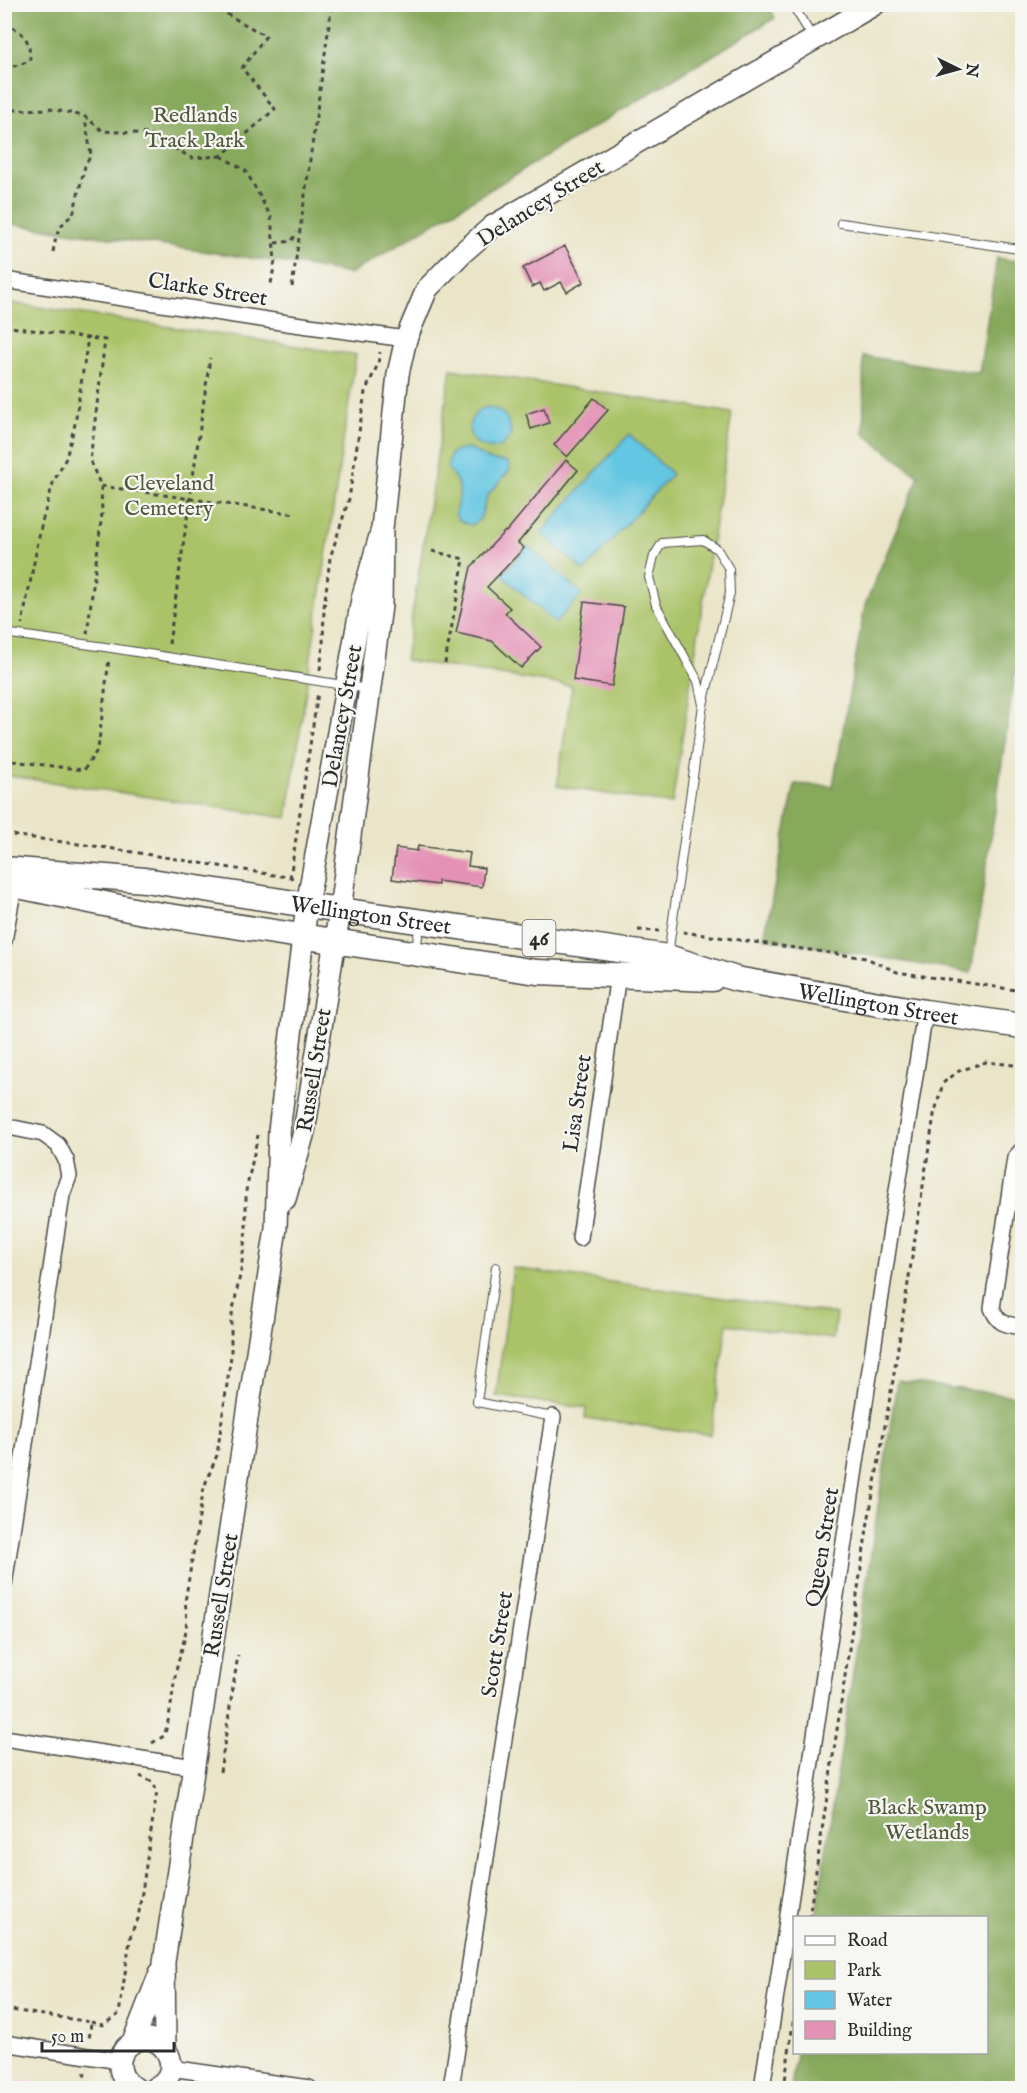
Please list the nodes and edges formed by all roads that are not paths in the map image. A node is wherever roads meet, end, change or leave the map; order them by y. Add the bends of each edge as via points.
1 (792, 4) edge
2 (875, 4) edge
3 (814, 39) junction
4 (841, 223) dead end
5 (1023, 253) edge
6 (4, 280) edge
7 (406, 339) junction
8 (382, 529) junction
9 (4, 633) edge
10 (347, 686) junction
11 (370, 689) junction
12 (703, 705) junction
13 (352, 727) junction
14 (8, 879) edge
15 (307, 905) junction
16 (340, 910) junction
17 (421, 922) junction
18 (303, 936) junction
19 (334, 940) junction
20 (4, 941) edge
21 (415, 953) junction
22 (668, 957) junction
23 (618, 975) junction
24 (736, 979) junction
25 (925, 1012) junction
26 (1023, 1026) edge
27 (4, 1126) edge
28 (1023, 1150) edge
29 (276, 1228) junction
30 (580, 1238) dead end
31 (496, 1267) dead end
32 (1023, 1327) edge
33 (553, 1417) joint
34 (4, 1585) edge
35 (4, 1738) edge
36 (194, 1767) junction
37 (164, 1962) junction
38 (133, 2042) junction
39 (4, 2043) edge
40 (162, 2076) edge
41 (127, 2080) edge
42 (309, 2088) edge
43 (451, 2088) edge
44 (762, 2088) edge

1 - 3 lane
2 - 3 main road, Delancey Street
3 - 7 main road, Delancey Street via 493,226 427,288
4 - 5 lane via 1019,249
6 - 7 street, Clarke Street
7 - 8 main road, Delancey Street via 398,374
8 - 10 main road, Delancey Street via 362,599
8 - 11 main road, Delancey Street via 381,606
9 - 10 lane
10 - 11 lane
10 - 13 main road, Delancey Street
11 - 13 main road, Delancey Street
12 - 12 lane via 730,593 729,569 717,549 703,540 662,543 649,577 656,606 698,681
12 - 22 lane
13 - 15 main road, Delancey Street
13 - 16 main road, Delancey Street
14 - 15 main road, Wellington Street / 46 via 145,880
14 - 18 main road, Wellington Street / 46 via 143,912
14 - 20 street
15 - 16 main road, Wellington Street / 46
15 - 18 main road, Russell Street
16 - 17 main road, Wellington Street / 46
16 - 19 main road, Russell Street
17 - 21 lane
17 - 22 main road, Wellington Street / 46
18 - 19 main road, Wellington Street / 46
18 - 29 main road, Russell Street via 279,1131
19 - 21 main road, Wellington Street / 46
19 - 29 main road, Russell Street via 304,1132
21 - 23 main road, Wellington Street / 46 via 537,972
22 - 24 main road, Wellington Street / 46
23 - 24 main road, Wellington Street / 46
23 - 30 street, Lisa Street
24 - 25 main road, Wellington Street / 46
25 - 26 main road, Wellington Street / 46
25 - 44 street, Queen Street
27 - 34 street via 43,1134 58,1145 69,1176 62,1195
28 - 32 street via 1015,1158 992,1308 1004,1324
29 - 36 main road, Russell Street
31 - 33 lane, Scott Street via 477,1402
33 - 43 street, Scott Street
35 - 36 street
36 - 37 main road, Russell Street
37 - 38 main road, Russell Street
37 - 40 main road, Russell Street
38 - 40 main road via 150,2039 159,2043
38 - 41 main road, Russell Street via 122,2053
39 - 41 street
40 - 42 street

